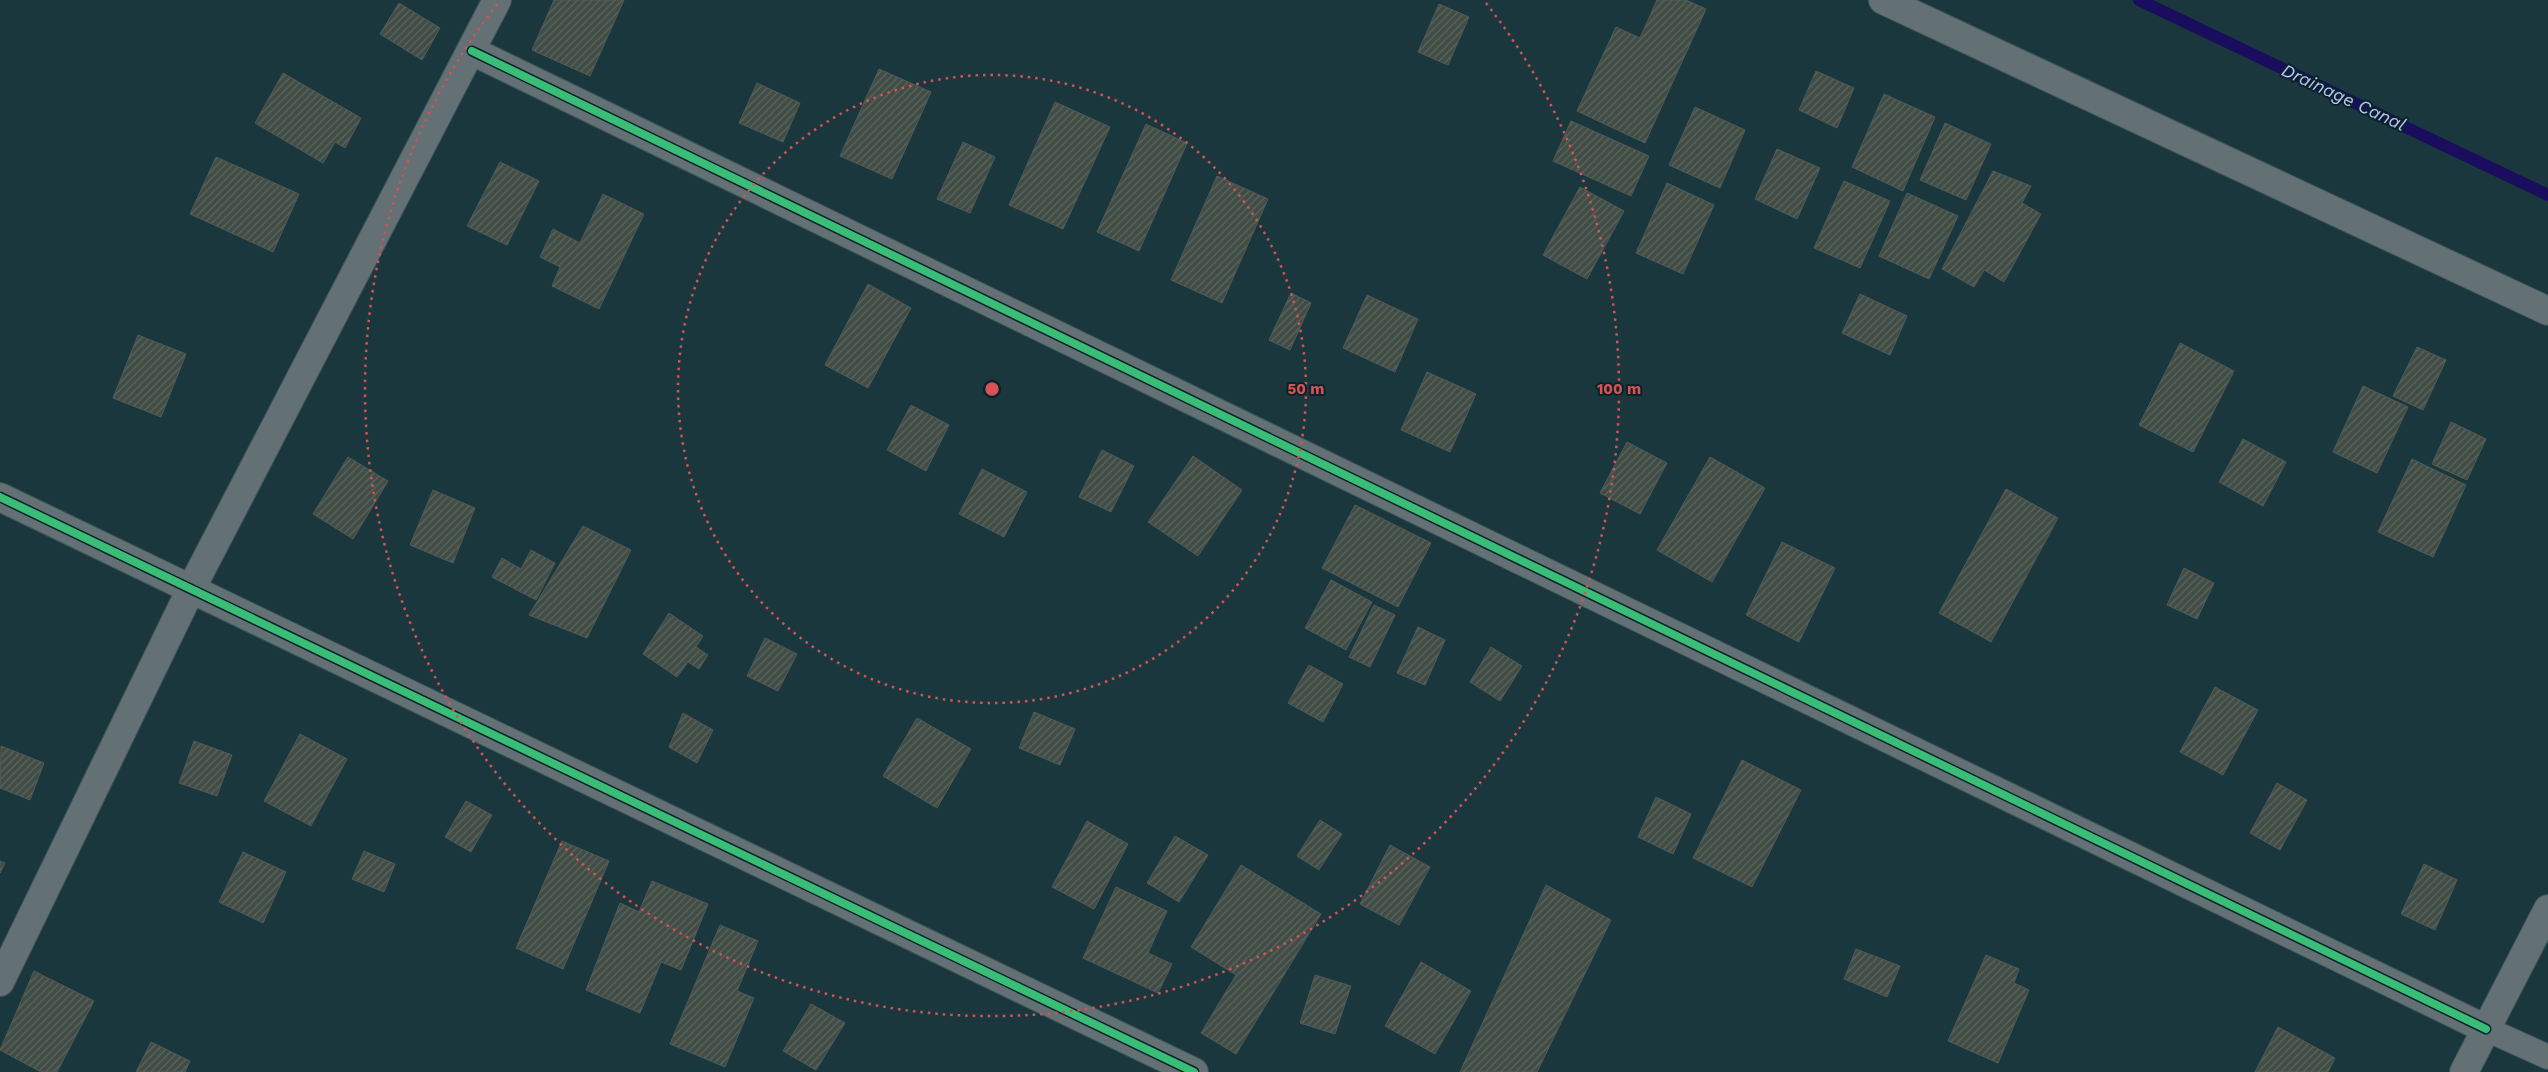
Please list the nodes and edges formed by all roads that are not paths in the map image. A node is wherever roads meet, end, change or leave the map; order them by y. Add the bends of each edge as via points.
1 (497, 0) edge
2 (1883, 0) edge
3 (472, 51) junction
4 (2548, 311) edge
5 (0, 497) edge
6 (191, 589) junction
7 (2548, 909) edge
8 (0, 982) edge
9 (2486, 1029) junction
10 (2548, 1058) edge
11 (1194, 1072) edge
12 (2464, 1072) edge

1 - 3 street
2 - 4 street
3 - 6 street
3 - 9 street
5 - 6 street
6 - 8 street
6 - 11 street
7 - 9 street
9 - 10 lane
9 - 12 street

